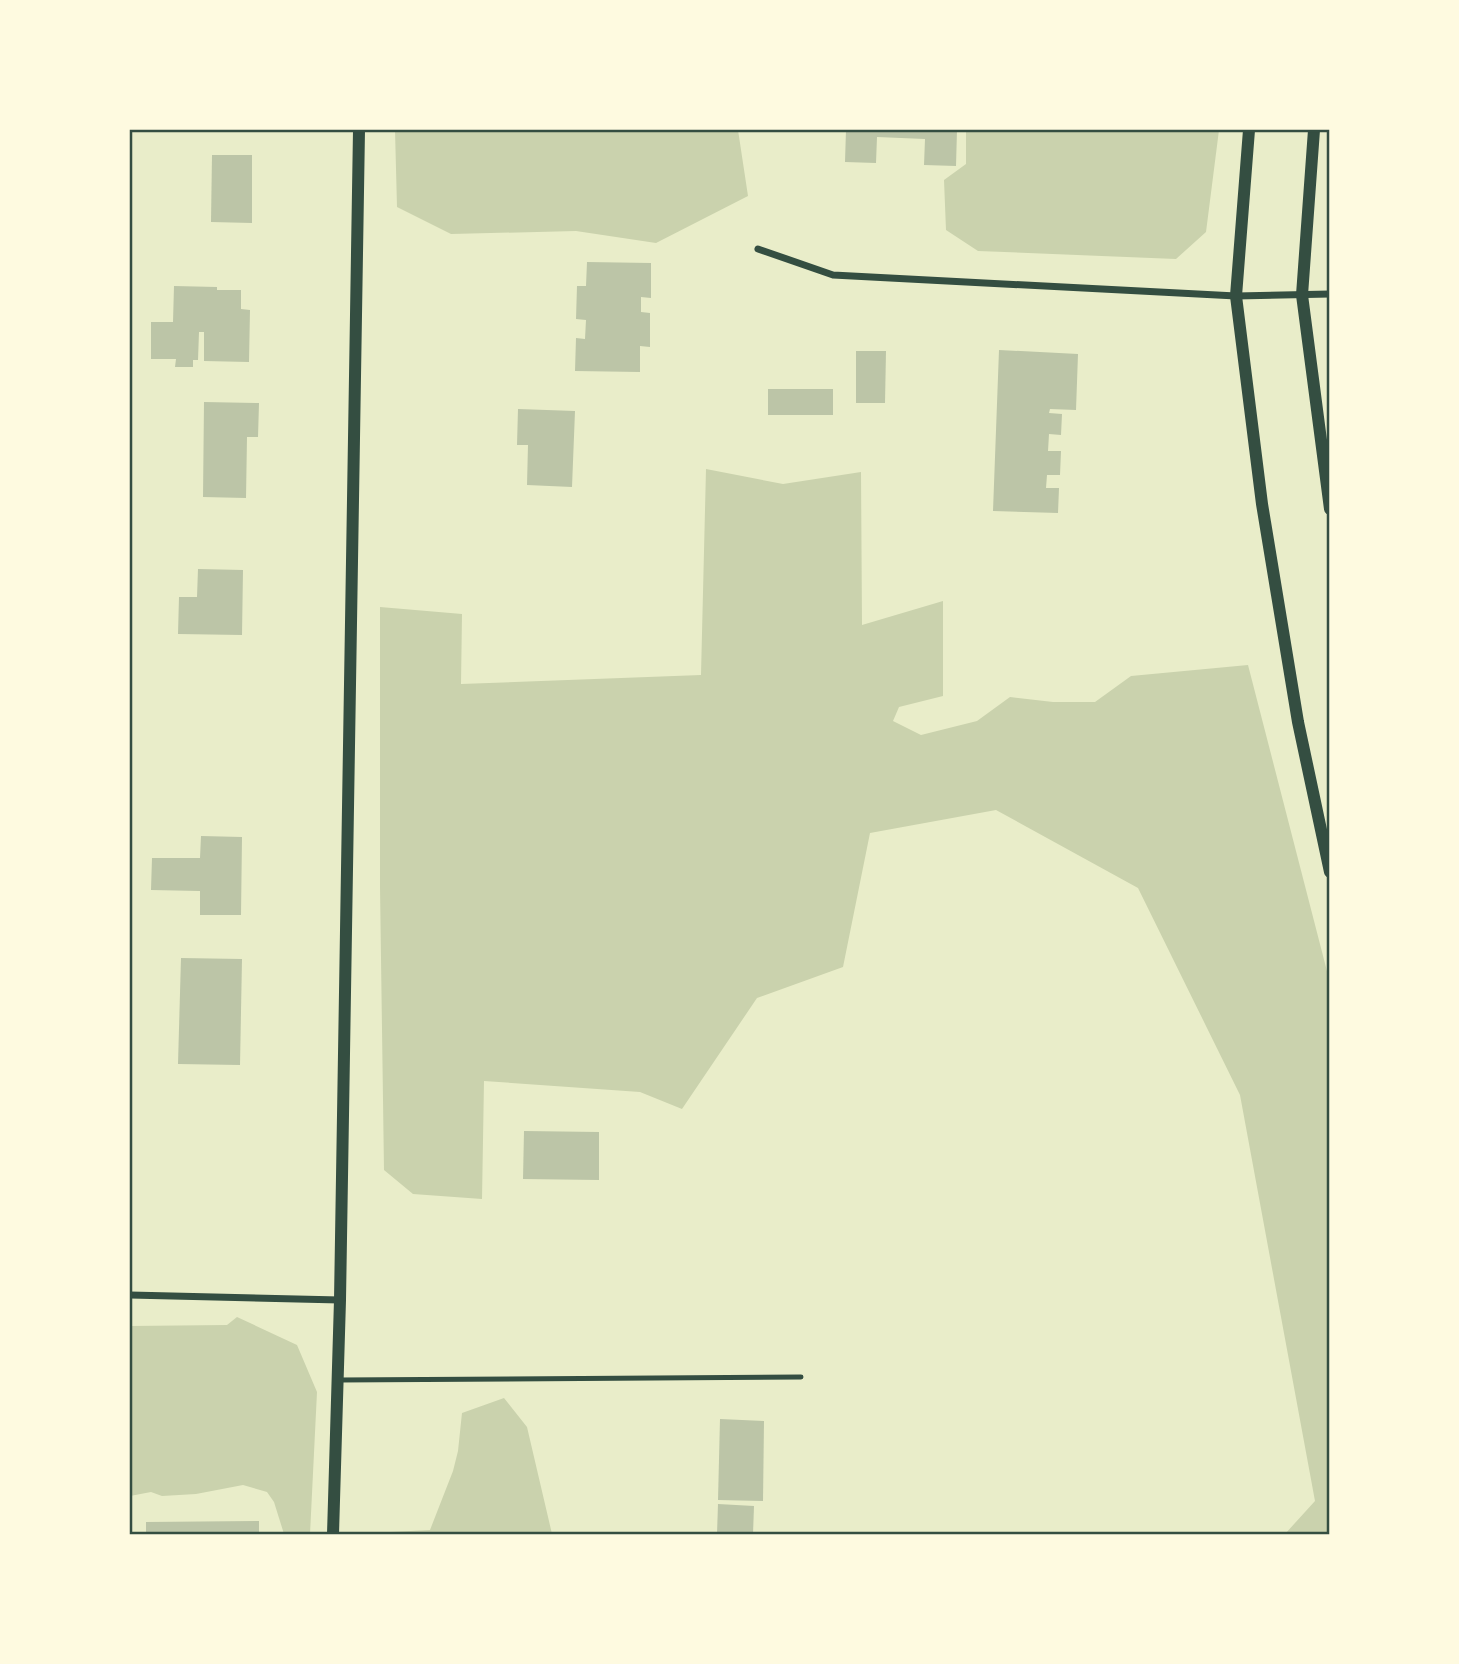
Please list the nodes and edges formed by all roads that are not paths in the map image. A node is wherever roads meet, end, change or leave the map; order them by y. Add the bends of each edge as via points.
1 (359, 130) edge
2 (1249, 130) edge
3 (1314, 130) edge
4 (758, 249) dead end
5 (1329, 294) edge
6 (1302, 295) junction
7 (1236, 296) junction
8 (1329, 509) edge
9 (1329, 872) edge
10 (130, 1295) edge
11 (340, 1300) junction
12 (801, 1377) dead end
13 (337, 1380) junction
14 (333, 1535) edge

1 - 11 street
2 - 7 street
3 - 6 street
4 - 7 street via 833,275
5 - 6 street
6 - 7 street
6 - 8 street
7 - 9 street via 1262,505 1298,722
10 - 11 street
11 - 13 street
12 - 13 lane
13 - 14 street

